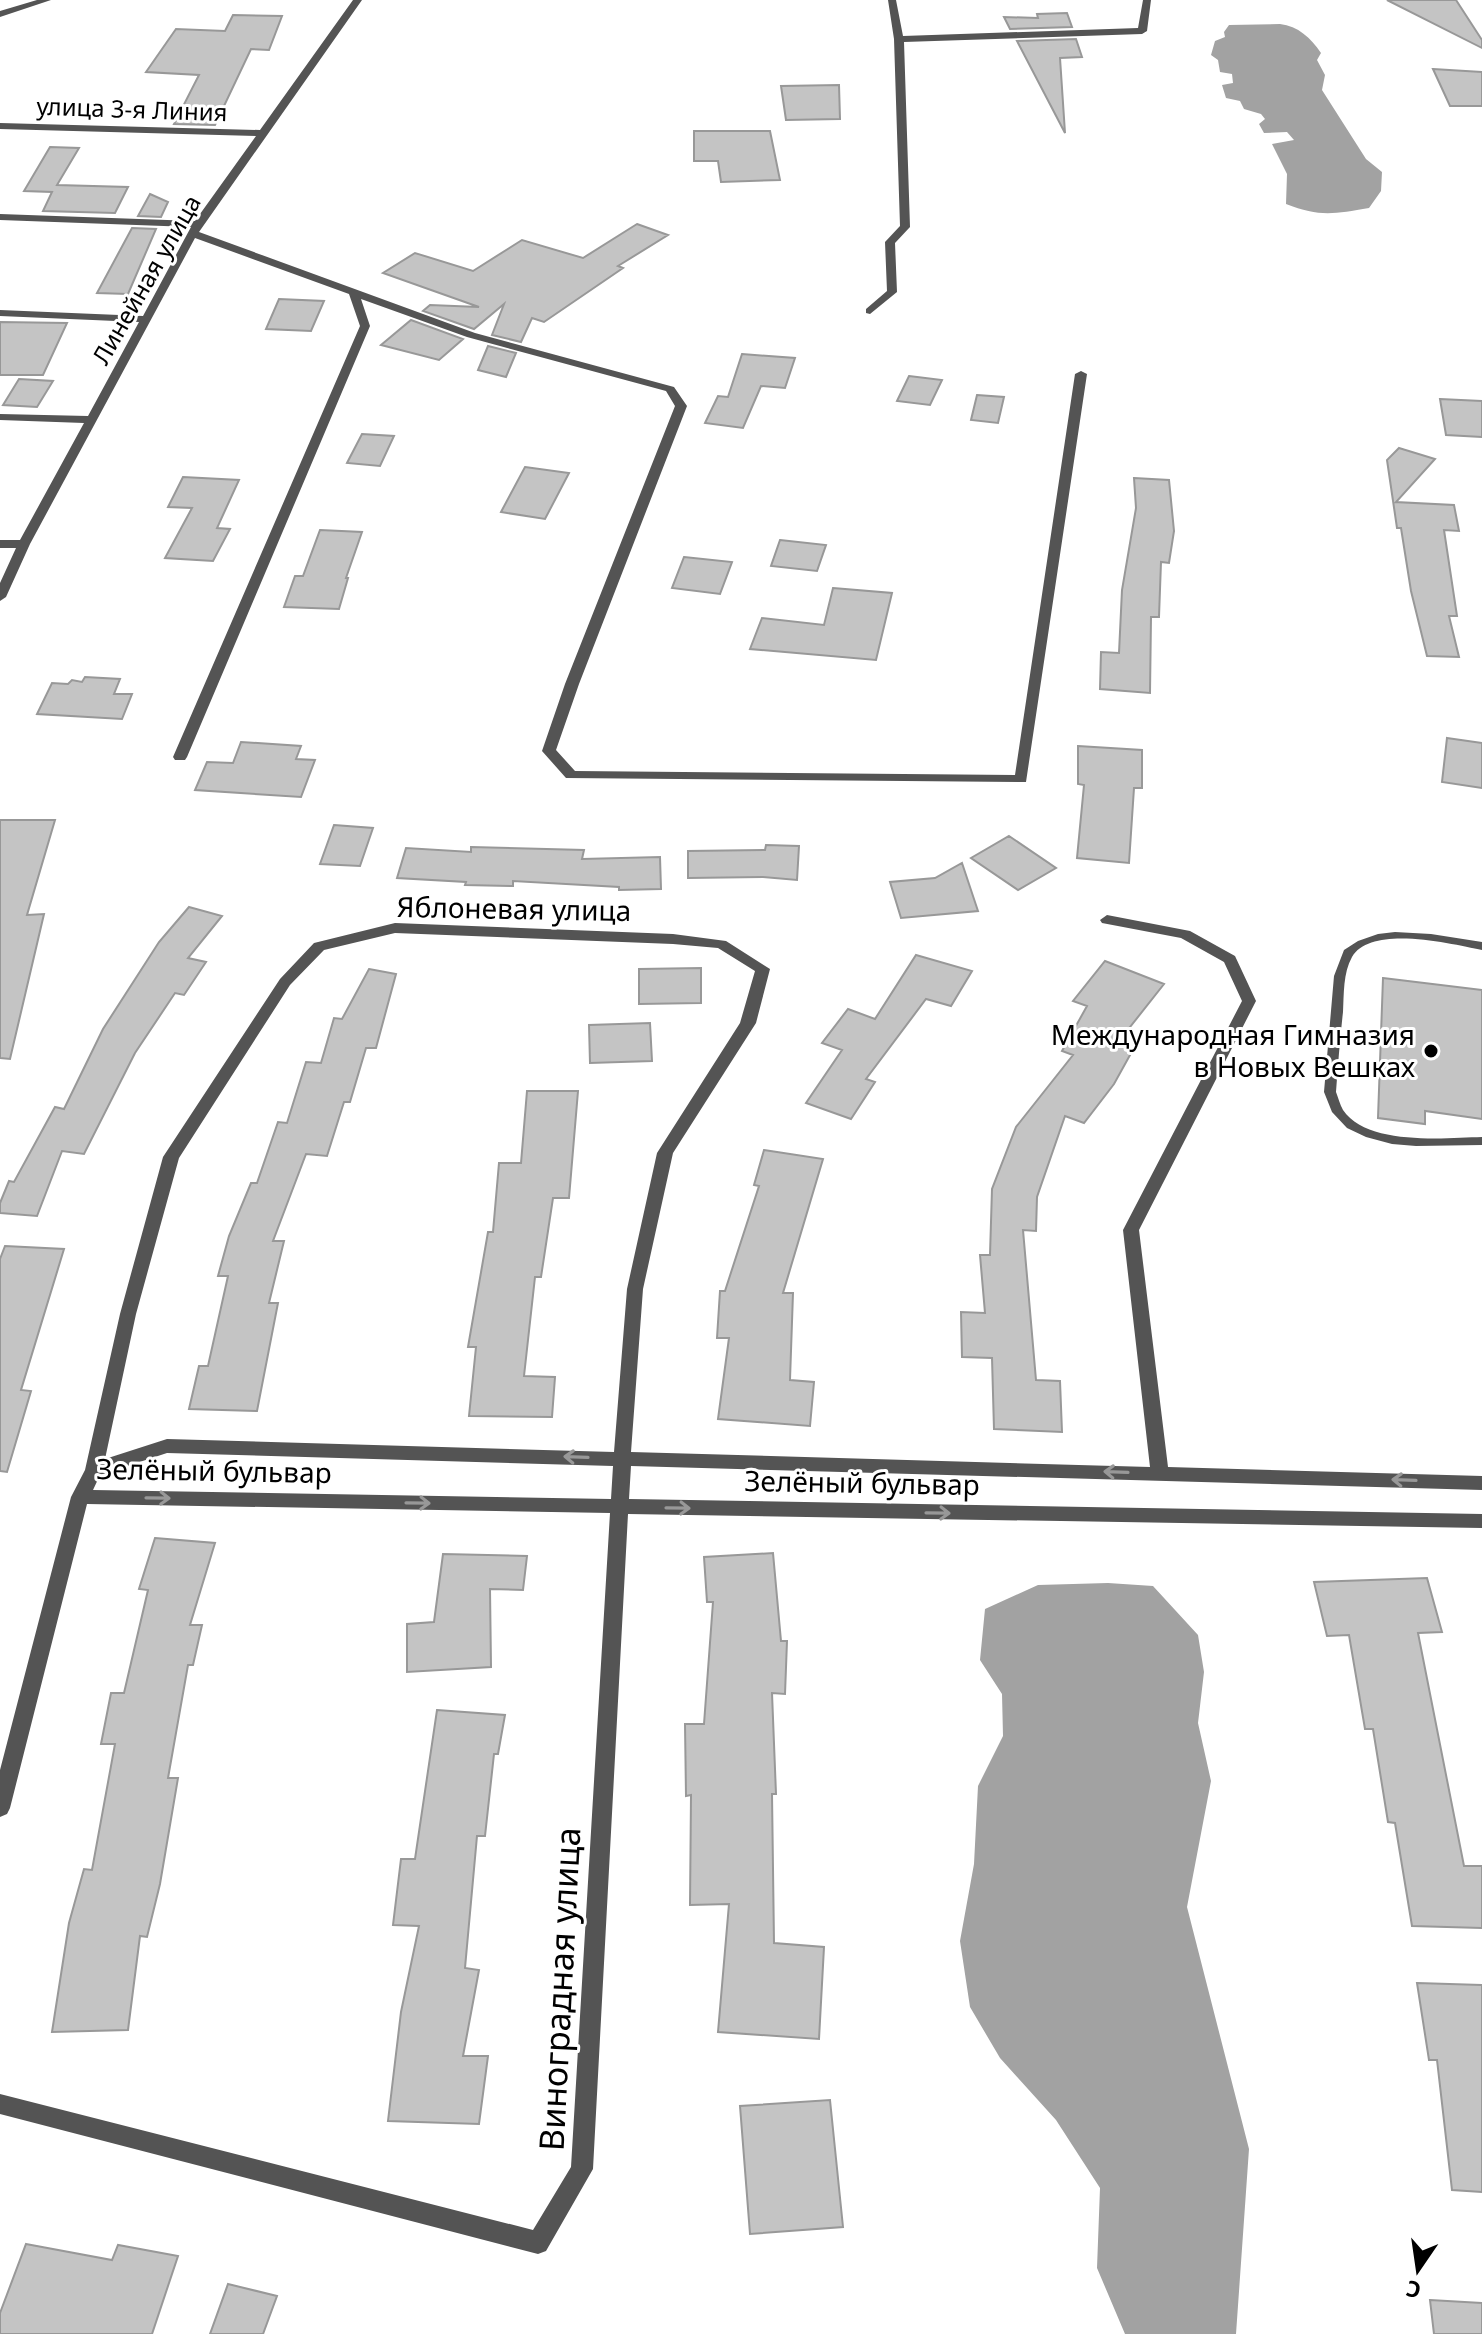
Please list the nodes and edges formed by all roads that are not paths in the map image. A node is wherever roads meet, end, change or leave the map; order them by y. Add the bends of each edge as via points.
1 (47, 0) edge
2 (358, 0) edge
3 (892, 0) edge
4 (1147, 0) edge
5 (0, 14) edge
6 (899, 39) junction
7 (0, 126) edge
8 (262, 133) junction
9 (0, 217) edge
10 (196, 229) junction
11 (354, 294) junction
12 (870, 311) dead end
13 (0, 313) edge
14 (146, 319) junction
15 (1081, 374) dead end
16 (0, 417) edge
17 (92, 420) junction
18 (0, 544) edge
19 (24, 544) junction
20 (0, 597) edge
21 (180, 757) dead end
22 (1107, 920) dead end
23 (1482, 946) edge
24 (1482, 1141) edge
25 (622, 1459) junction
26 (94, 1470) junction
27 (1160, 1474) junction
28 (1482, 1483) edge
29 (80, 1497) junction
30 (620, 1507) junction
31 (1482, 1521) edge
32 (0, 1808) edge
33 (0, 2104) edge

1 - 5 street
2 - 8 street, Линейная улица
3 - 6 street
4 - 6 street via 1142,31
6 - 12 street via 905,227 890,242 892,292
7 - 8 street, улица 3-я Линия
8 - 10 street, Линейная улица
9 - 10 street
10 - 11 street
10 - 14 street, Линейная улица
11 - 15 street via 471,335 670,389 681,406 549,751 571,775 1021,779
11 - 21 street via 365,326
13 - 14 street
14 - 17 street, Линейная улица
16 - 17 street
17 - 19 street, Линейная улица
18 - 19 street
19 - 20 street, Линейная улица
22 - 27 street via 1185,934 1230,959 1249,1001 1131,1230
23 - 24 lane via 1389,936 1356,945 1340,976 1330,1092 1340,1118 1372,1135 1408,1141
25 -> 26 street, Зелёный бульвар via 167,1446
25 - 26 street, Яблоневая улица via 635,1289 665,1153 748,1023 763,969 721,944 395,928 319,946 285,982 171,1157 128,1314
27 -> 25 street, Зелёный бульвар
25 - 30 street, Виноградная улица
26 - 29 street, Зелёный бульвар
28 -> 27 street, Зелёный бульвар
29 -> 30 street, Зелёный бульвар
29 - 32 street
30 -> 31 street, Зелёный бульвар
30 - 33 street, Виноградная улица via 582,2169 538,2243

